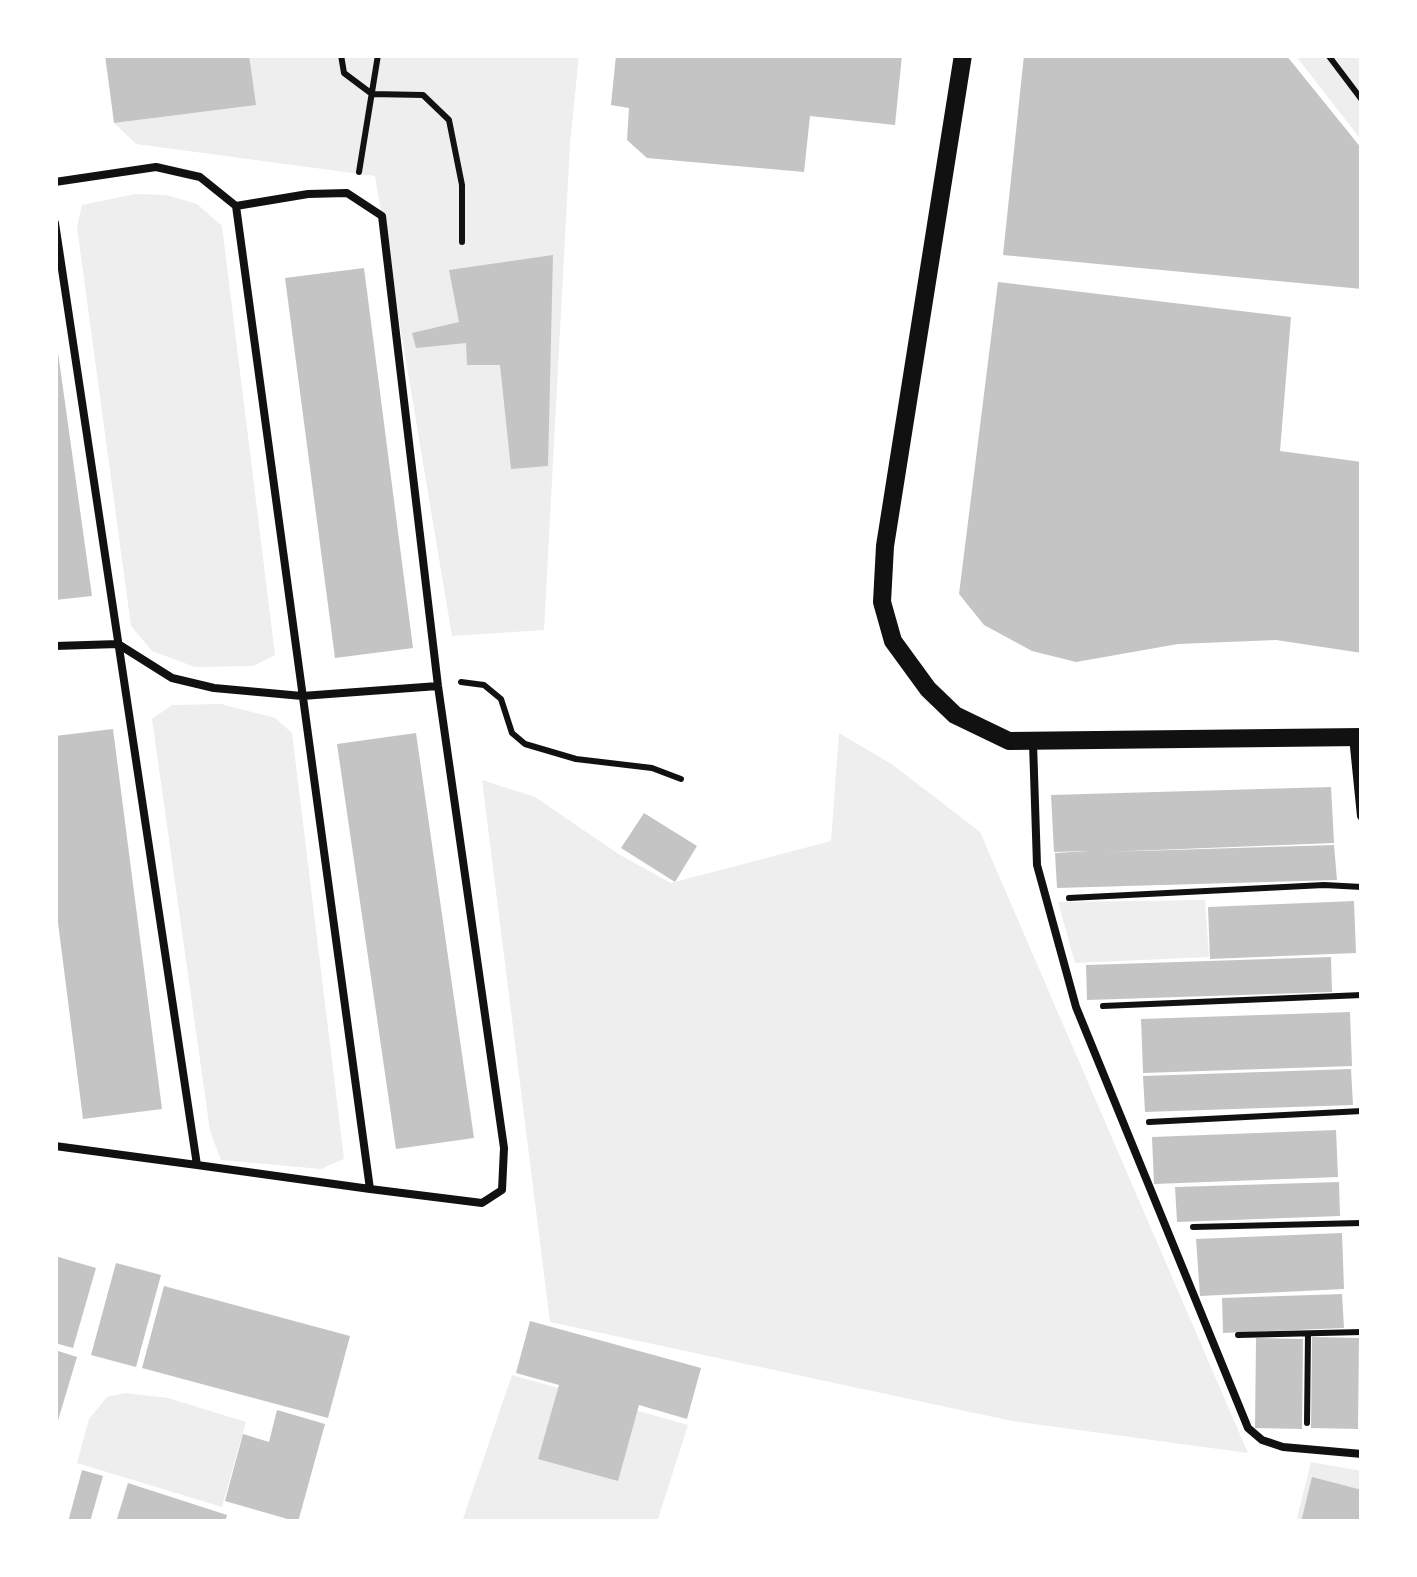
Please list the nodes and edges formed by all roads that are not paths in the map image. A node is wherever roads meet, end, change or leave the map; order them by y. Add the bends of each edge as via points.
1 (963, 55) edge
2 (55, 182) edge
3 (236, 206) junction
4 (55, 223) edge
5 (118, 644) junction
6 (55, 646) edge
7 (438, 686) junction
8 (302, 696) junction
9 (1358, 737) edge
10 (1033, 742) junction
11 (1362, 816) edge
12 (55, 1146) edge
13 (196, 1165) junction
14 (370, 1189) junction
15 (1362, 1454) edge

1 - 10 street via 885,546 882,602 900,652 955,715 1010,740
2 - 3 lane via 156,167 200,177
3 - 7 lane via 347,192 382,216
3 - 8 lane
4 - 5 lane
5 - 6 lane
5 - 8 lane via 172,678
5 - 13 lane
7 - 8 lane
7 - 14 lane via 504,1148 502,1190 482,1204
8 - 14 lane
9 - 10 street
9 - 11 street
10 - 15 lane via 1037,865 1076,1007 1248,1428 1262,1440
12 - 13 lane
13 - 14 lane

